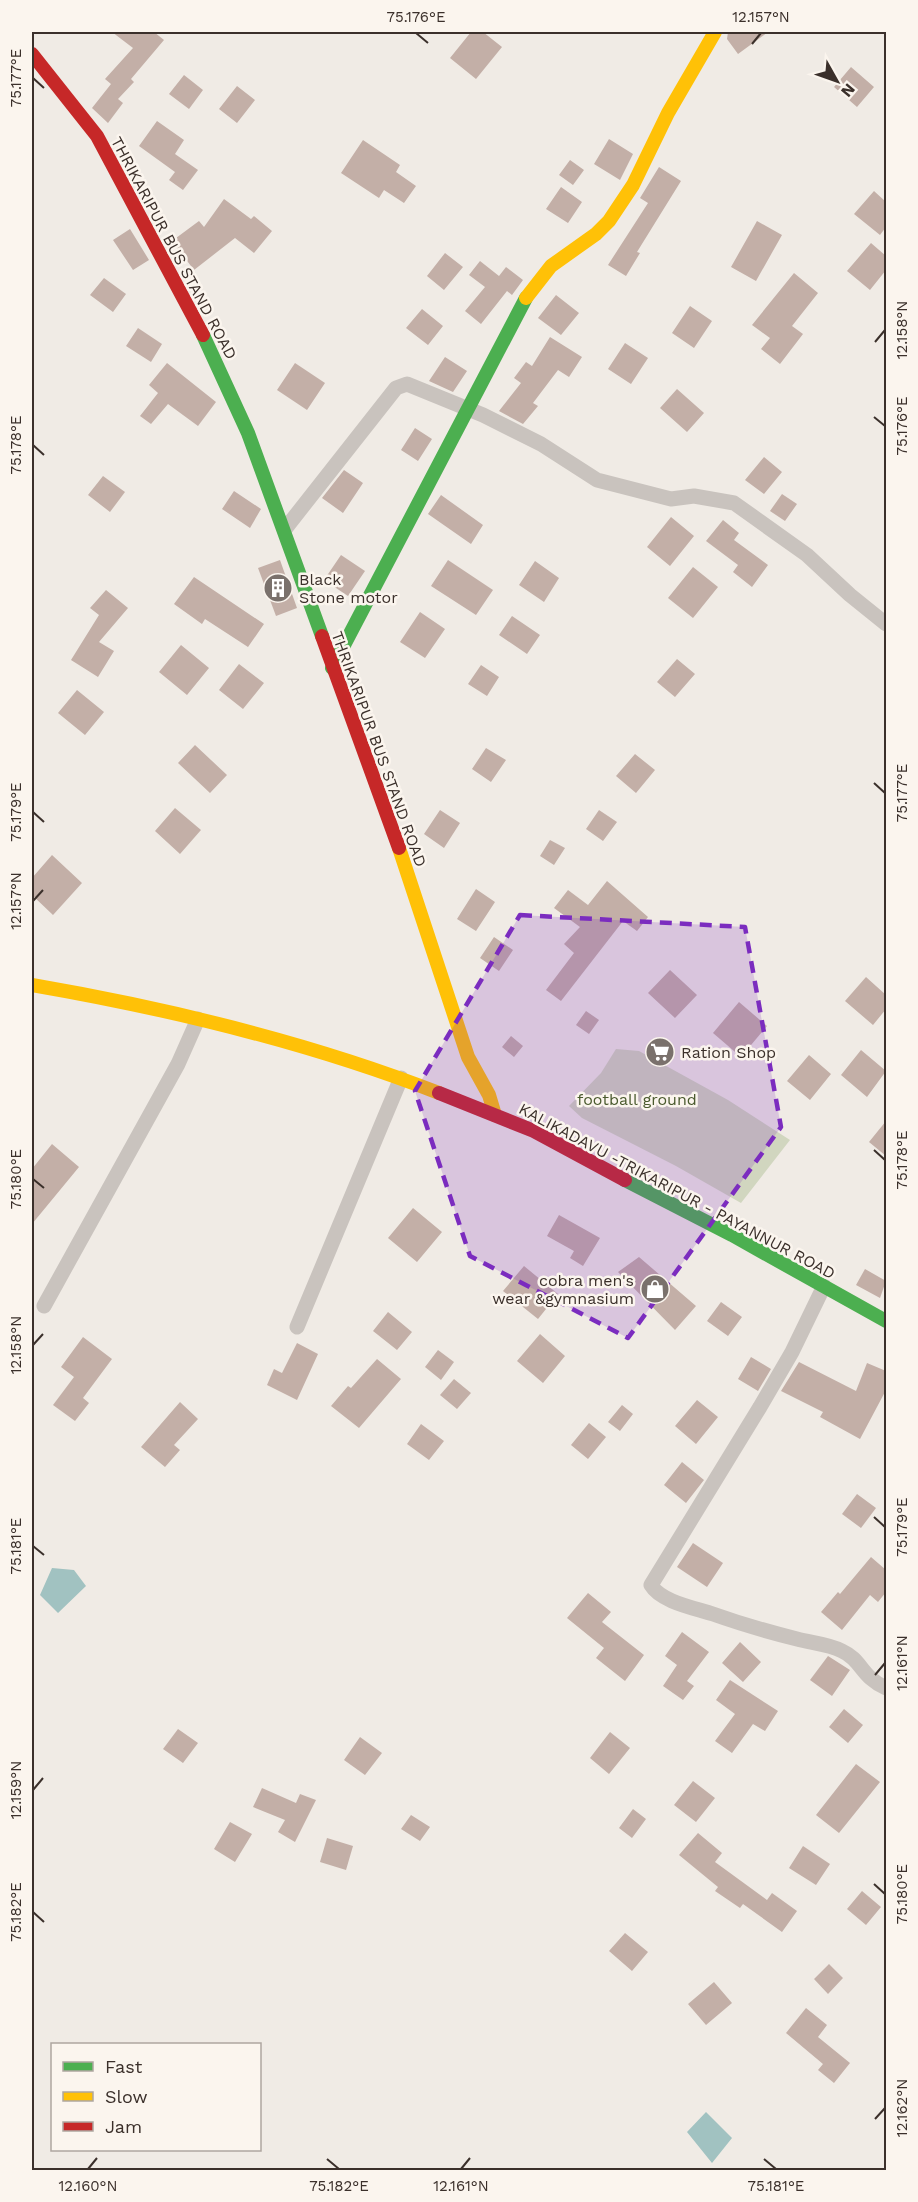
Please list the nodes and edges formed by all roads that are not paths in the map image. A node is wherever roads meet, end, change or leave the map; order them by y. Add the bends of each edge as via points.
1 (715, 32) edge
2 (32, 54) edge
3 (467, 408) junction
4 (285, 529) junction
5 (886, 624) edge
6 (332, 668) junction
7 (32, 985) edge
8 (198, 1019) junction
9 (401, 1078) junction
10 (495, 1115) junction
11 (824, 1286) junction
12 (44, 1305) dead end
13 (886, 1321) edge
14 (297, 1327) dead end
15 (886, 1688) edge

1 - 3 street via 668,113 633,185 609,221 540,278 521,305
2 - 4 street, THRIKARIPUR BUS STAND ROAD via 97,136 196,319 248,433
3 - 4 street via 407,384 396,388
3 - 5 street via 541,444 597,480 671,499 694,496 734,503 807,555
3 - 6 street
4 - 6 street, THRIKARIPUR BUS STAND ROAD
6 - 10 street, THRIKARIPUR BUS STAND ROAD via 393,830 468,1057 489,1095
7 - 8 street, KALIKADAVU -TRIKARIPUR - PAYANNUR ROAD
8 - 9 street, KALIKADAVU -TRIKARIPUR - PAYANNUR ROAD via 289,1041
8 - 12 street via 178,1064
9 - 10 street, KALIKADAVU -TRIKARIPUR - PAYANNUR ROAD
9 - 14 street
10 - 11 street, KALIKADAVU -TRIKARIPUR - PAYANNUR ROAD via 534,1131
11 - 13 street, KALIKADAVU -TRIKARIPUR - PAYANNUR ROAD
11 - 15 street via 792,1352 651,1585 654,1591 674,1601 750,1627 840,1650 856,1658 861,1670

